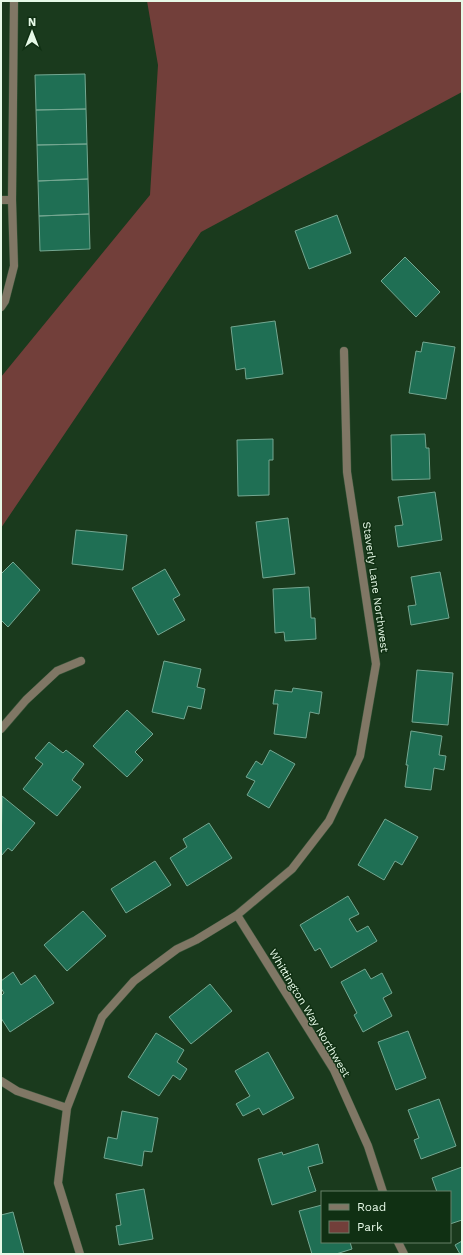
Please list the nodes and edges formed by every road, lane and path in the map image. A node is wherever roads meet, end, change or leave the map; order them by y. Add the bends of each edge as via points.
1 (14, 1) edge
2 (1, 200) edge
3 (12, 200) junction
4 (1, 307) edge
5 (344, 351) dead end
6 (81, 662) dead end
7 (1, 729) edge
8 (237, 915) junction
9 (1, 1081) edge
10 (67, 1108) junction
11 (383, 1191) edge
12 (398, 1243) edge
13 (80, 1254) edge
14 (404, 1254) edge

1 - 3 street
2 - 3 street
3 - 4 street via 14,266
5 - 8 street, Staverly Lane Northwest via 347,472 376,664 360,756 329,821 292,869
6 - 7 street via 57,671 26,700
8 - 10 street, Staverly Lane Northwest via 177,949 134,981 102,1017
8 - 11 street, Whittington Way Northwest via 334,1070 368,1146
9 - 10 street via 17,1092
10 - 13 street, Staverly Lane Northwest via 58,1183
12 - 14 street

